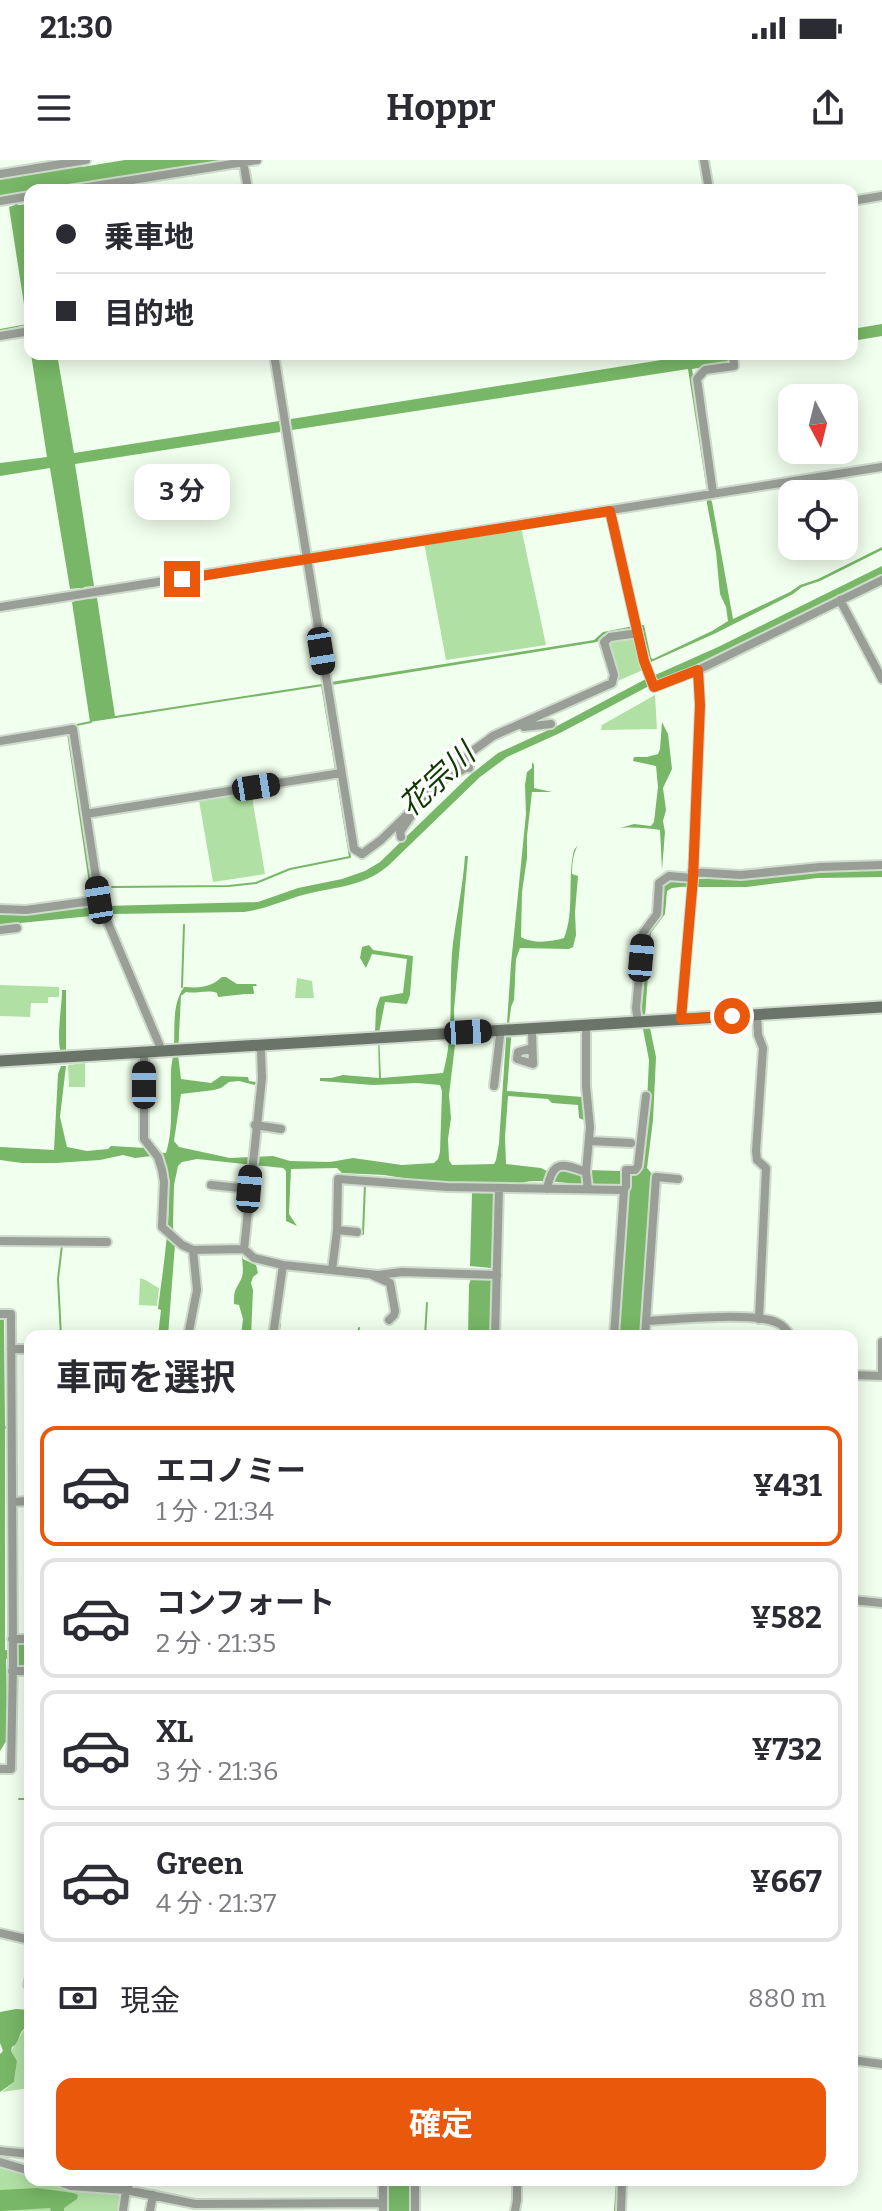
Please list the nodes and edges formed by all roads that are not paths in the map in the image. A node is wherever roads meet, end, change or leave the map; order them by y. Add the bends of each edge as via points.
1 (86, 160) edge
2 (257, 160) edge
3 (704, 160) edge
4 (243, 161) edge
5 (0, 174) edge
6 (105, 184) edge
7 (247, 184) edge
8 (708, 184) edge
9 (882, 196) edge
10 (24, 197) edge
11 (858, 200) edge
12 (0, 201) edge
13 (24, 332) edge
14 (0, 336) edge
15 (275, 360) edge
16 (734, 360) edge
17 (882, 467) edge
18 (713, 493) junction
19 (610, 511) junction
20 (307, 559) junction
21 (882, 580) edge
22 (840, 600) junction
23 (0, 607) edge
24 (638, 633) junction
25 (698, 670) junction
26 (882, 679) edge
27 (551, 724) dead end
28 (524, 727) dead end
29 (0, 741) edge
30 (469, 768) dead end
31 (341, 773) junction
32 (442, 780) junction
33 (410, 811) junction
34 (86, 814) junction
35 (401, 837) dead end
36 (882, 865) edge
37 (692, 875) junction
38 (100, 902) junction
39 (0, 909) edge
40 (17, 928) dead end
41 (0, 930) edge
42 (882, 1007) edge
43 (757, 1014) junction
44 (681, 1019) junction
45 (638, 1022) junction
46 (531, 1029) junction
47 (586, 1030) dead end
48 (500, 1036) dead end
49 (257, 1045) junction
50 (532, 1048) dead end
51 (162, 1051) junction
52 (144, 1052) junction
53 (0, 1061) edge
54 (494, 1086) dead end
55 (646, 1096) dead end
56 (255, 1125) junction
57 (281, 1129) dead end
58 (589, 1141) junction
59 (631, 1143) dead end
60 (586, 1172) junction
61 (678, 1179) dead end
62 (211, 1185) dead end
63 (499, 1188) junction
64 (249, 1189) junction
65 (547, 1189) junction
66 (588, 1189) junction
67 (624, 1190) junction
68 (337, 1230) junction
69 (357, 1232) dead end
70 (0, 1241) edge
71 (107, 1242) dead end
72 (244, 1249) junction
73 (193, 1250) junction
74 (283, 1265) junction
75 (332, 1270) junction
76 (368, 1273) junction
77 (497, 1275) junction
78 (0, 1314) edge
79 (759, 1319) junction
80 (389, 1320) dead end
81 (646, 1321) junction
82 (189, 1330) edge
83 (274, 1330) edge
84 (495, 1330) edge
85 (614, 1330) edge
86 (645, 1330) edge
87 (786, 1330) edge
88 (882, 1342) edge
89 (11, 1349) junction
90 (24, 1349) edge
91 (858, 1375) edge
92 (882, 1375) edge
93 (24, 1501) edge
94 (12, 1502) junction
95 (858, 1601) edge
96 (882, 1603) edge
97 (24, 1640) edge
98 (12, 1643) junction
99 (12, 1666) junction
100 (24, 1669) edge
101 (0, 1769) edge
102 (0, 1936) edge
103 (24, 1939) edge
104 (858, 2061) edge
105 (882, 2064) edge
106 (0, 2151) edge
107 (24, 2153) edge
108 (0, 2162) edge
109 (24, 2169) edge
110 (95, 2186) edge
111 (128, 2186) edge
112 (383, 2186) edge
113 (415, 2186) edge
114 (517, 2186) edge
115 (622, 2186) edge
116 (126, 2190) junction
117 (153, 2195) junction
118 (383, 2207) edge
119 (123, 2211) edge
120 (150, 2211) edge
121 (415, 2211) edge
122 (515, 2211) edge
123 (621, 2211) edge

1 - 5 street
2 - 4 street
3 - 8 street
4 - 6 street
4 - 7 street
9 - 11 street
10 - 12 street
13 - 14 street
15 - 20 street
16 - 18 street via 734,366 705,370 697,379
17 - 18 street
18 - 19 street
19 - 20 street
19 - 24 street
20 - 23 street
20 - 31 street
21 - 22 street
22 - 25 street
22 - 26 street
24 - 25 street via 654,687
24 - 32 street via 604,642 612,683 493,736
25 - 37 street
27 - 28 street
29 - 34 street via 73,729
30 - 32 street
31 - 33 street via 357,852 362,854
31 - 34 street
32 - 33 street
33 - 35 street
34 - 38 street
36 - 37 street
37 - 44 street
37 - 45 street via 669,876 659,883 657,914 643,933
38 - 39 street
38 - 51 street
40 - 41 street
42 - 43 street
43 - 44 street
43 - 79 street via 763,1048 756,1151 766,1168
44 - 45 street
45 - 46 street
46 - 49 street
46 - 50 street
47 - 58 street
48 - 54 street
49 - 51 street
49 - 56 street via 262,1078
51 - 52 street
52 - 53 street
52 - 73 street via 144,1139 162,1170 162,1227
55 - 67 street via 638,1166 626,1170
56 - 57 street
56 - 64 street
58 - 59 street
58 - 60 street
60 - 65 street via 567,1165 554,1168
60 - 66 street
61 - 81 street via 656,1177
62 - 64 street
63 - 65 street
63 - 68 street via 338,1179
63 - 77 street
64 - 72 street
65 - 66 street
66 - 67 street
67 - 85 street
68 - 69 street
68 - 75 street
70 - 71 street
72 - 73 street
72 - 74 street via 254,1258
73 - 82 street via 197,1290
74 - 75 street
74 - 83 street
75 - 76 street
76 - 77 street
76 - 80 street via 390,1283 395,1311
77 - 84 street
78 - 89 street via 11,1314
79 - 81 street
79 - 87 street via 775,1321
81 - 86 street
88 - 92 street
89 - 90 street
89 - 94 street
91 - 92 street
93 - 94 street
94 - 98 street
95 - 96 street
97 - 98 street
98 - 99 street
99 - 100 street
99 - 101 street via 11,1769
102 - 103 street
104 - 105 street
106 - 107 street
108 - 109 street
110 - 116 street
111 - 116 street
112 - 118 street
113 - 121 street
114 - 122 street
115 - 123 street
116 - 117 street
116 - 119 street
117 - 118 street via 195,2204
117 - 120 street

